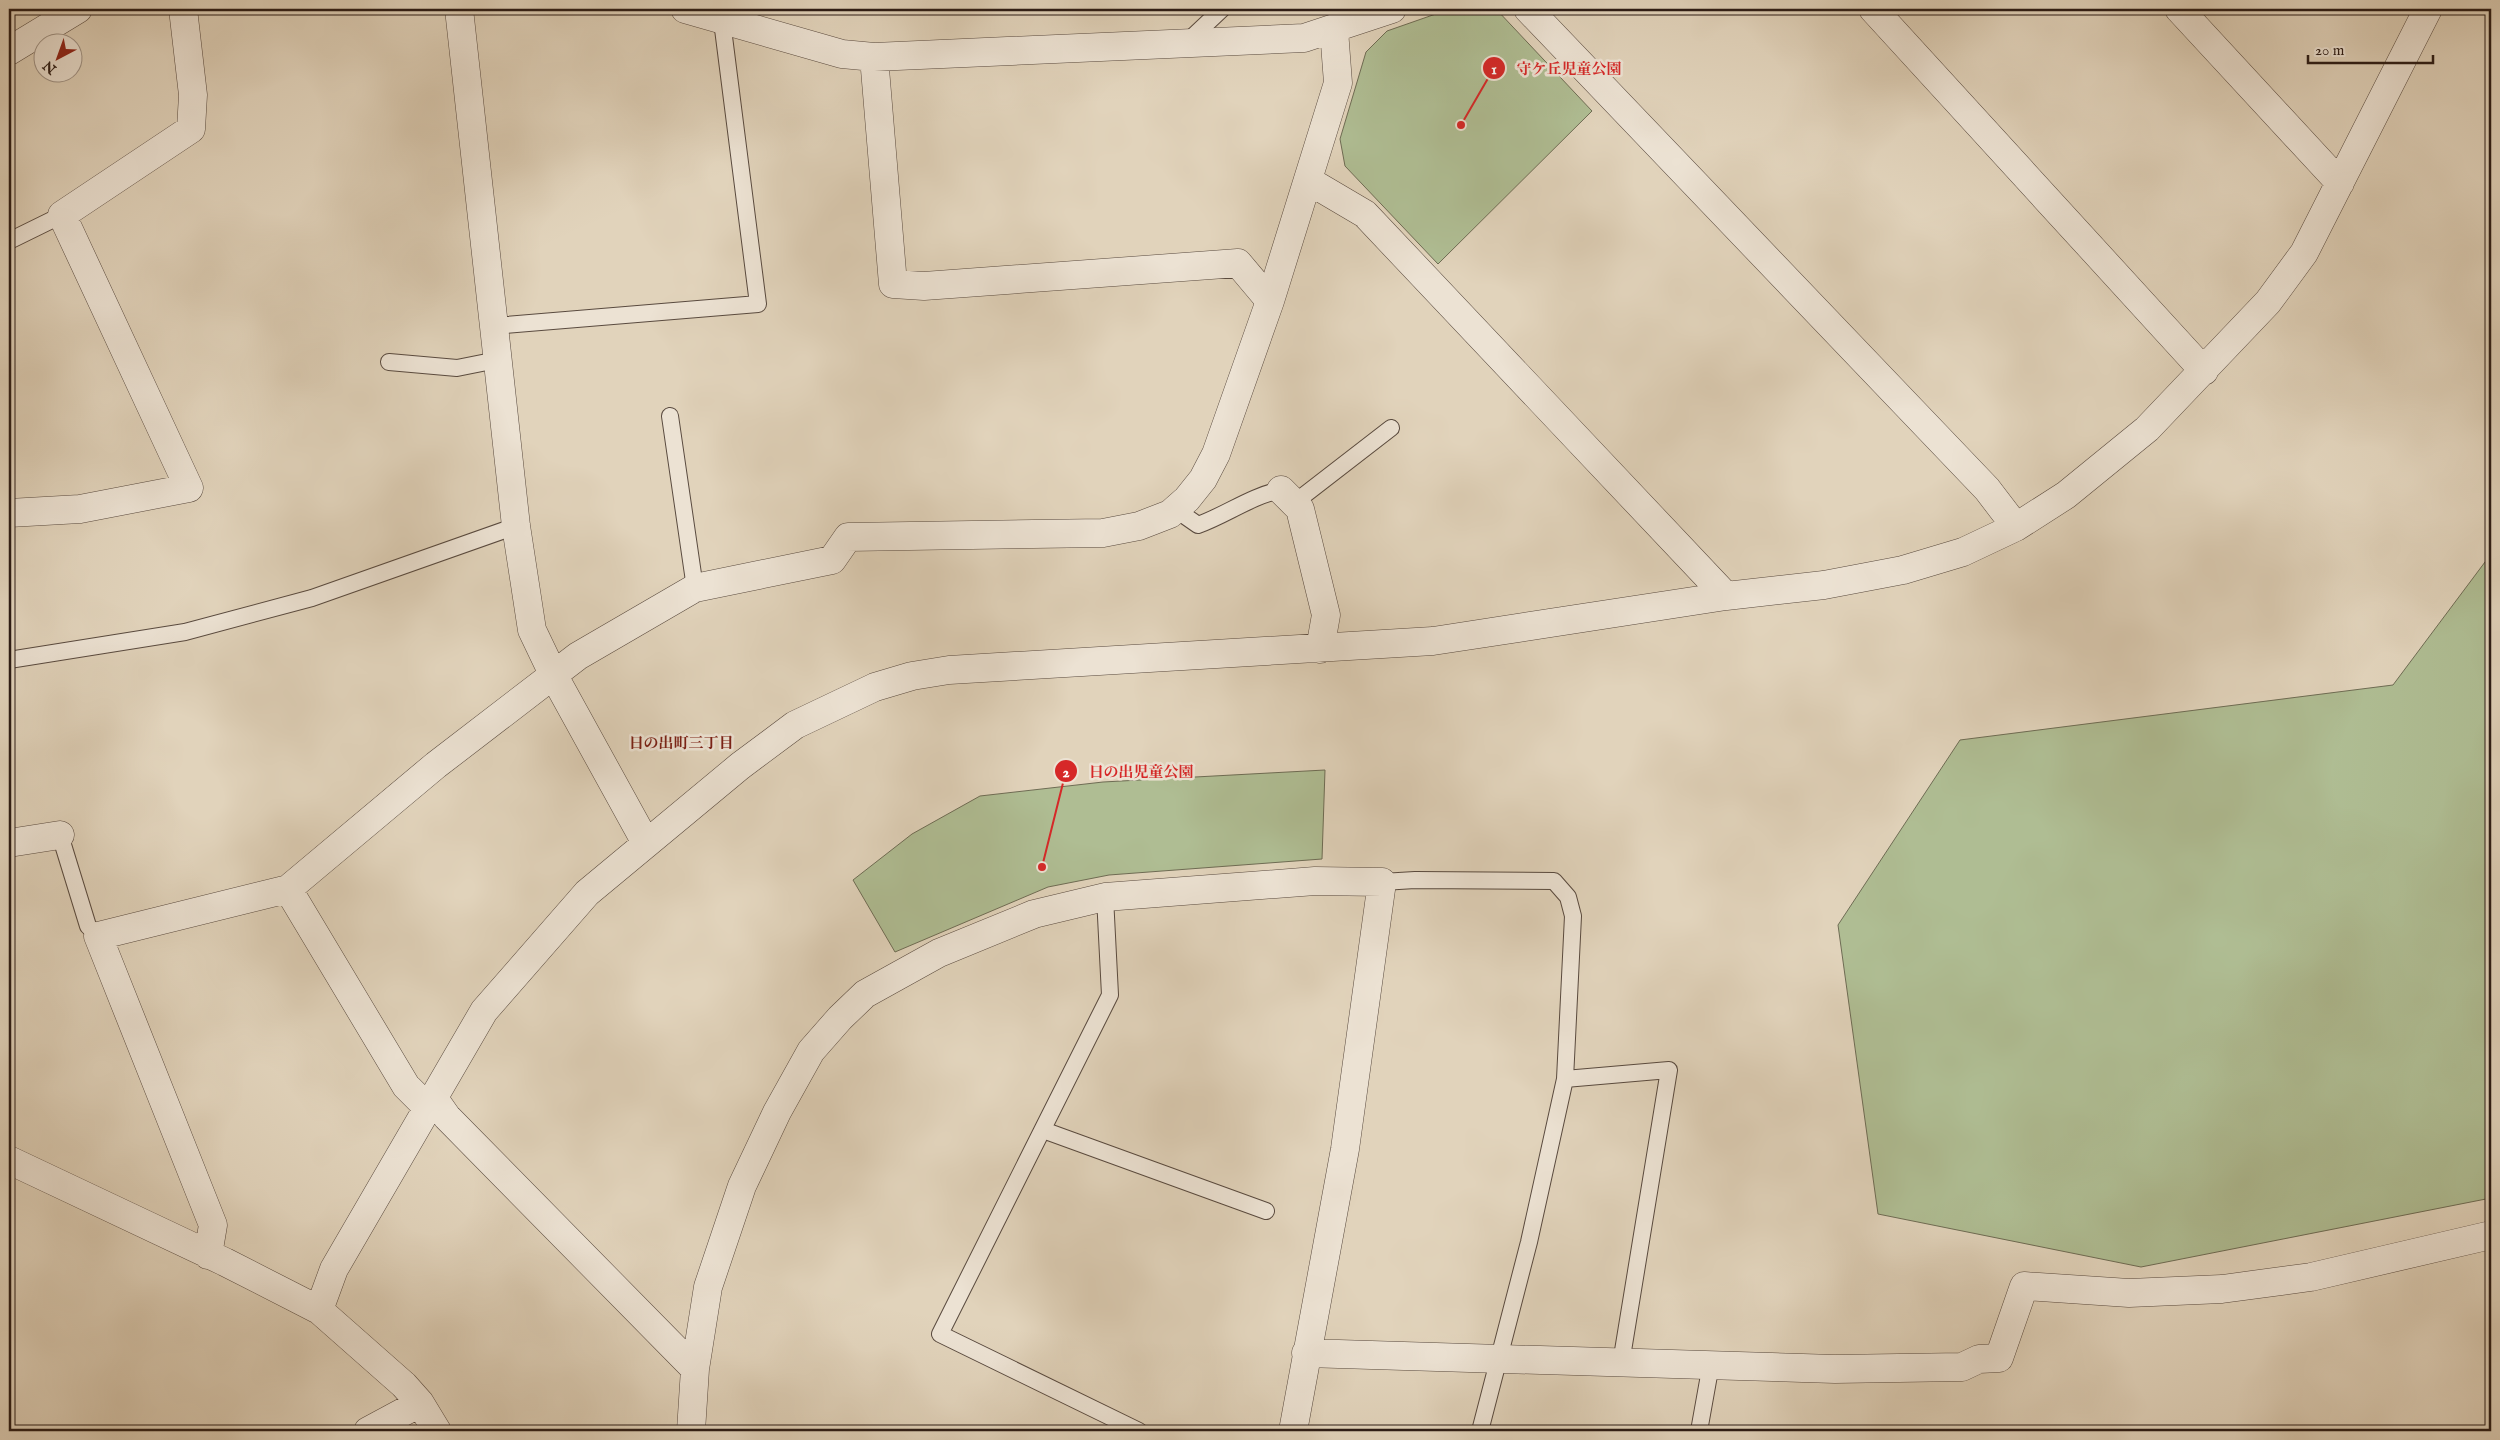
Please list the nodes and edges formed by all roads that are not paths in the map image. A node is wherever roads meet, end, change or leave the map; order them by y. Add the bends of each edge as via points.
1 (78, 9) edge
2 (182, 9) edge
3 (459, 9) edge
4 (685, 9) edge
5 (1222, 9) edge
6 (1392, 9) edge
7 (1528, 9) edge
8 (1873, 9) edge
9 (2179, 9) edge
10 (2428, 9) edge
11 (722, 21) junction
12 (1334, 30) junction
13 (1186, 43) junction
14 (9, 51) edge
15 (874, 56) junction
16 (1309, 181) junction
17 (2340, 183) junction
18 (62, 215) junction
19 (9, 241) edge
20 (1270, 300) junction
21 (494, 326) junction
22 (497, 360) junction
23 (389, 362) dead end
24 (2204, 371) junction
25 (670, 416) dead end
26 (1392, 428) dead end
27 (1287, 496) junction
28 (1175, 509) junction
29 (9, 513) edge
30 (516, 526) junction
31 (2016, 527) junction
32 (695, 588) junction
33 (1726, 596) junction
34 (1320, 649) junction
35 (9, 660) edge
36 (554, 676) junction
37 (60, 836) joint
38 (9, 843) edge
39 (646, 843) junction
40 (1382, 882) junction
41 (288, 889) junction
42 (1106, 897) junction
43 (98, 936) junction
44 (1565, 1079) junction
45 (430, 1102) junction
46 (1043, 1130) junction
47 (9, 1160) edge
48 (1266, 1211) dead end
49 (2491, 1235) edge
50 (208, 1255) junction
51 (319, 1310) junction
52 (1306, 1353) junction
53 (1497, 1359) junction
54 (1621, 1362) junction
55 (1711, 1364) junction
56 (695, 1369) junction
57 (420, 1403) junction
58 (368, 1431) edge
59 (438, 1431) edge
60 (691, 1431) edge
61 (1139, 1431) edge
62 (1293, 1431) edge
63 (1480, 1431) edge
64 (1699, 1431) edge

1 - 14 street
2 - 18 street via 192,95 191,129
3 - 21 street
4 - 11 street
5 - 13 lane
6 - 12 street
7 - 31 street via 1987,489
8 - 24 street
9 - 17 street
10 - 17 street
11 - 15 street via 842,54
11 - 21 lane via 758,304
12 - 13 street via 1304,38
12 - 16 street via 1338,84
13 - 15 street
15 - 20 street via 893,284 924,286 1238,263
16 - 20 street
16 - 33 street via 1365,214
17 - 24 street via 2304,253 2268,302
18 - 19 lane
18 - 29 street via 189,488 80,509
20 - 28 street via 1216,454 1203,480
21 - 22 street
22 - 23 lane via 457,368
22 - 30 street
24 - 31 street via 2147,429 2066,495
25 - 32 lane
26 - 27 lane
27 - 28 lane via 1265,493 1198,525
27 - 34 street via 1300,509 1326,615
28 - 32 street via 1139,526 1102,533 848,536 832,560
30 - 35 lane via 312,598 194,630
30 - 36 street via 532,630
31 - 33 street via 1963,552 1903,570 1824,585
32 - 36 street via 578,656
33 - 34 street via 1433,641
34 - 39 street via 949,670 912,676 875,687 795,725
36 - 39 street
36 - 41 street via 436,765
37 - 38 street
37 - 43 lane via 88,926
39 - 45 street via 587,893 504,986 484,1011
40 - 42 street via 1315,881
40 - 44 lane via 1554,881 1568,897 1573,916
40 - 52 street via 1345,1149
41 - 43 street
41 - 45 street via 406,1086
42 - 46 lane via 1110,995
42 - 56 street via 1034,914 939,953 865,994 840,1018 811,1052 777,1112 742,1186 708,1287
43 - 50 street via 213,1224
44 - 53 lane via 1509,1323
44 - 54 lane via 1669,1070
45 - 51 street via 334,1269
45 - 56 street
46 - 48 lane
46 - 61 lane via 940,1334
47 - 50 street
49 - 55 street via 2311,1277 2222,1289 2129,1293 2024,1286 1999,1358 1979,1359 1962,1367 1835,1369
50 - 51 street
51 - 57 street
52 - 53 street
52 - 62 street
53 - 54 street
53 - 63 lane
54 - 55 street
55 - 64 lane
56 - 60 street
57 - 58 street
57 - 59 street

